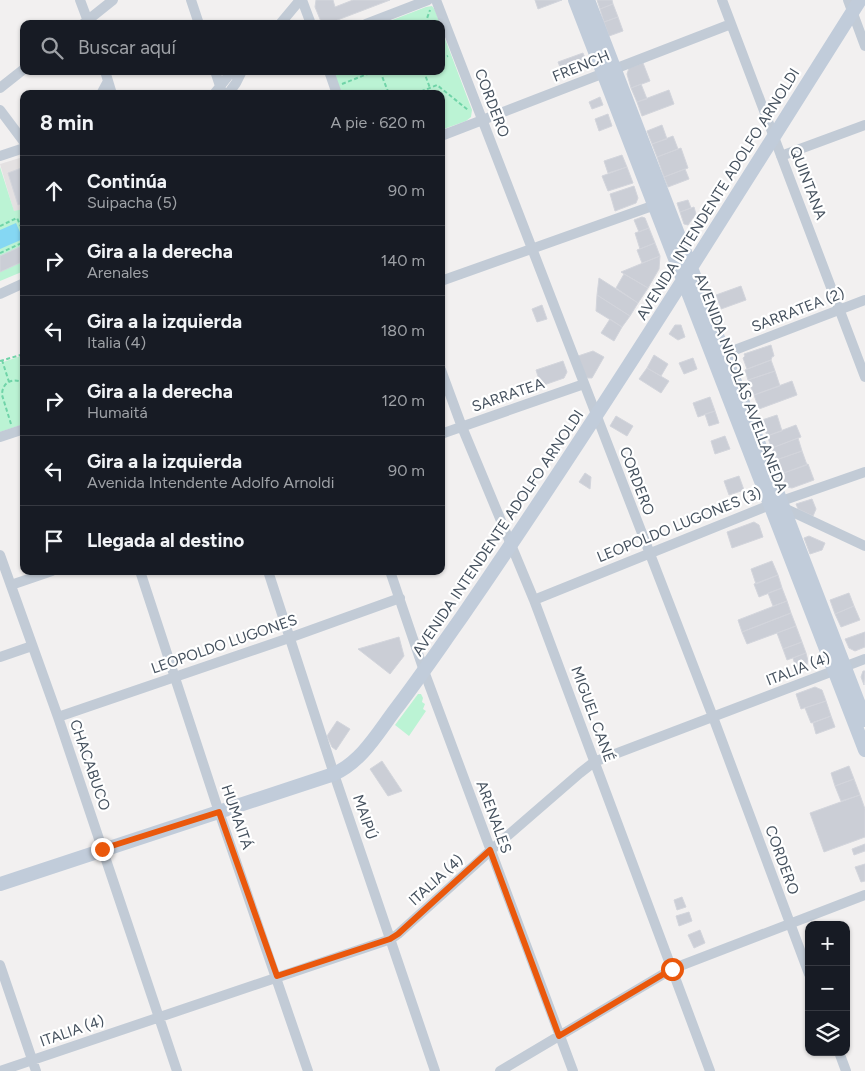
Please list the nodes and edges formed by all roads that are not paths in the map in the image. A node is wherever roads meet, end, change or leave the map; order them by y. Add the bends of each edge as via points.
1 (80, 0) edge
2 (114, 0) edge
3 (191, 0) edge
4 (301, 0) edge
5 (575, 0) edge
6 (588, 0) edge
7 (722, 0) edge
8 (860, 0) edge
9 (432, 3) edge
10 (850, 6) edge
11 (85, 20) edge
12 (89, 20) edge
13 (198, 20) edge
14 (284, 20) edge
15 (309, 20) edge
16 (379, 20) edge
17 (439, 20) edge
18 (731, 24) junction
19 (445, 33) edge
20 (865, 46) edge
21 (610, 71) junction
22 (20, 72) edge
23 (216, 75) edge
24 (229, 75) edge
25 (240, 75) edge
26 (330, 75) edge
27 (106, 76) edge
28 (0, 88) edge
29 (102, 90) edge
30 (111, 90) edge
31 (219, 90) edge
32 (220, 90) edge
33 (231, 90) edge
34 (336, 90) edge
35 (0, 110) edge
36 (482, 120) junction
37 (865, 125) edge
38 (445, 134) edge
39 (774, 136) junction
40 (20, 137) edge
41 (20, 149) edge
42 (0, 156) edge
43 (782, 156) junction
44 (655, 205) junction
45 (532, 249) junction
46 (687, 273) junction
47 (445, 280) edge
48 (20, 285) edge
49 (0, 294) edge
50 (865, 300) edge
51 (840, 310) junction
52 (719, 356) junction
53 (865, 377) edge
54 (445, 381) edge
55 (584, 384) junction
56 (596, 417) junction
57 (462, 427) junction
58 (19, 431) edge
59 (445, 433) edge
60 (0, 438) edge
61 (865, 472) edge
62 (778, 505) junction
63 (512, 545) junction
64 (865, 546) edge
65 (649, 553) junction
66 (0, 555) edge
67 (40, 575) edge
68 (141, 575) edge
69 (269, 575) edge
70 (391, 575) edge
71 (11, 585) junction
72 (400, 598) junction
73 (534, 600) junction
74 (289, 638) junction
75 (32, 646) junction
76 (0, 657) edge
77 (865, 659) edge
78 (840, 669) junction
79 (424, 671) junction
80 (175, 676) junction
81 (58, 717) junction
82 (713, 717) junction
83 (865, 720) edge
84 (865, 750) edge
85 (594, 762) junction
86 (334, 774) junction
87 (219, 812) junction
88 (102, 849) junction
89 (490, 850) junction
90 (0, 884) edge
91 (865, 895) edge
92 (789, 924) junction
93 (390, 939) junction
94 (0, 965) edge
95 (806, 966) edge
96 (672, 969) junction
97 (277, 976) junction
98 (159, 1017) junction
99 (559, 1036) junction
100 (840, 1056) edge
101 (32, 1060) junction
102 (0, 1071) edge
103 (36, 1071) edge
104 (177, 1071) edge
105 (308, 1071) edge
106 (435, 1071) edge
107 (500, 1071) edge
108 (573, 1071) edge
109 (710, 1071) edge
110 (846, 1071) edge

1 - 11 street
2 - 12 street
3 - 13 street
4 - 14 street
4 - 15 street
5 - 21 main road, AVENIDA NICOLÁS AVELLANEDA
6 - 21 main road, AVENIDA NICOLÁS AVELLANEDA
7 - 18 street, QUINTANA
8 - 10 main road, AVENIDA INTENDENTE ADOLFO ARNOLDI
9 - 16 street
9 - 17 street, CORDERO
10 - 20 street
10 - 39 main road, AVENIDA INTENDENTE ADOLFO ARNOLDI
18 - 21 street, FRENCH
18 - 39 street, QUINTANA
19 - 36 street, CORDERO
21 - 36 street, FRENCH
21 - 44 main road, AVENIDA NICOLÁS AVELLANEDA
21 - 46 main road, AVENIDA NICOLÁS AVELLANEDA
22 - 28 street
23 - 31 street
24 - 32 street
25 - 33 street
26 - 34 street
27 - 29 street
27 - 30 street
35 - 40 street
36 - 38 street, FRENCH
36 - 45 street, CORDERO
37 - 43 street
39 - 43 street, QUINTANA
39 - 46 main road, AVENIDA INTENDENTE ADOLFO ARNOLDI
41 - 42 street
43 - 51 street, QUINTANA
44 - 45 street
44 - 46 main road, AVENIDA NICOLÁS AVELLANEDA
45 - 47 street
45 - 55 street, CORDERO
46 - 52 main road, AVENIDA NICOLÁS AVELLANEDA
46 - 56 main road, AVENIDA INTENDENTE ADOLFO ARNOLDI
48 - 49 street
50 - 51 street, SARRATEA (2)
51 - 52 street, SARRATEA (2)
51 - 53 street, QUINTANA
52 - 62 main road, AVENIDA NICOLÁS AVELLANEDA
54 - 57 street, MIGUEL CANÉ
55 - 56 street, CORDERO
55 - 57 street, SARRATEA
56 - 63 main road, AVENIDA INTENDENTE ADOLFO ARNOLDI
56 - 65 street, CORDERO
57 - 59 street, SARRATEA
57 - 63 street, MIGUEL CANÉ
58 - 60 street
61 - 62 street, LEOPOLDO LUGONES (3)
62 - 64 street
62 - 65 street, LEOPOLDO LUGONES (3)
62 - 78 main road, AVENIDA NICOLÁS AVELLANEDA
63 - 73 street, MIGUEL CANÉ
63 - 79 main road, AVENIDA INTENDENTE ADOLFO ARNOLDI
65 - 73 street, LEOPOLDO LUGONES (3)
65 - 82 street, CORDERO
66 - 71 street, CHACABUCO
67 - 71 street
68 - 80 street, HUMAITÁ
69 - 74 street, MAIPÚ
70 - 72 street, ARENALES
71 - 75 street, CHACABUCO
72 - 74 street, LEOPOLDO LUGONES
72 - 79 street, ARENALES
73 - 85 street, MIGUEL CANÉ
74 - 80 street, LEOPOLDO LUGONES
74 - 86 street, MAIPÚ
75 - 76 street
75 - 81 street, CHACABUCO
77 - 78 street, ITALIA (4)
78 - 82 street, ITALIA (4)
78 - 83 main road, AVENIDA NICOLÁS AVELLANEDA
78 - 84 main road, AVENIDA NICOLÁS AVELLANEDA
79 - 86 main road, AVENIDA INTENDENTE ADOLFO ARNOLDI via 362,754
79 - 89 street, ARENALES
80 - 81 street, LEOPOLDO LUGONES
80 - 87 street, HUMAITÁ
81 - 88 street, CHACABUCO
82 - 85 street, ITALIA (4)
82 - 92 street, CORDERO
85 - 89 street, ITALIA (4)
85 - 96 street, MIGUEL CANÉ
86 - 87 main road, AVENIDA INTENDENTE ADOLFO ARNOLDI
86 - 93 street, MAIPÚ
87 - 88 main road, AVENIDA INTENDENTE ADOLFO ARNOLDI
87 - 97 street, HUMAITÁ
88 - 90 main road, AVENIDA INTENDENTE ADOLFO ARNOLDI
88 - 98 street, CHACABUCO
89 - 93 street, ITALIA (4)
89 - 99 street, ARENALES
91 - 92 street
92 - 95 street, CORDERO
92 - 96 street
93 - 97 street, ITALIA (4)
93 - 106 street, MAIPÚ
94 - 101 street
96 - 99 street
96 - 109 street, MIGUEL CANÉ
97 - 98 street, ITALIA (4)
97 - 105 street, HUMAITÁ
98 - 101 street, ITALIA (4)
98 - 104 street, CHACABUCO
99 - 107 street
99 - 108 street, ARENALES
100 - 110 street
101 - 102 street, ITALIA (4)
101 - 103 street

